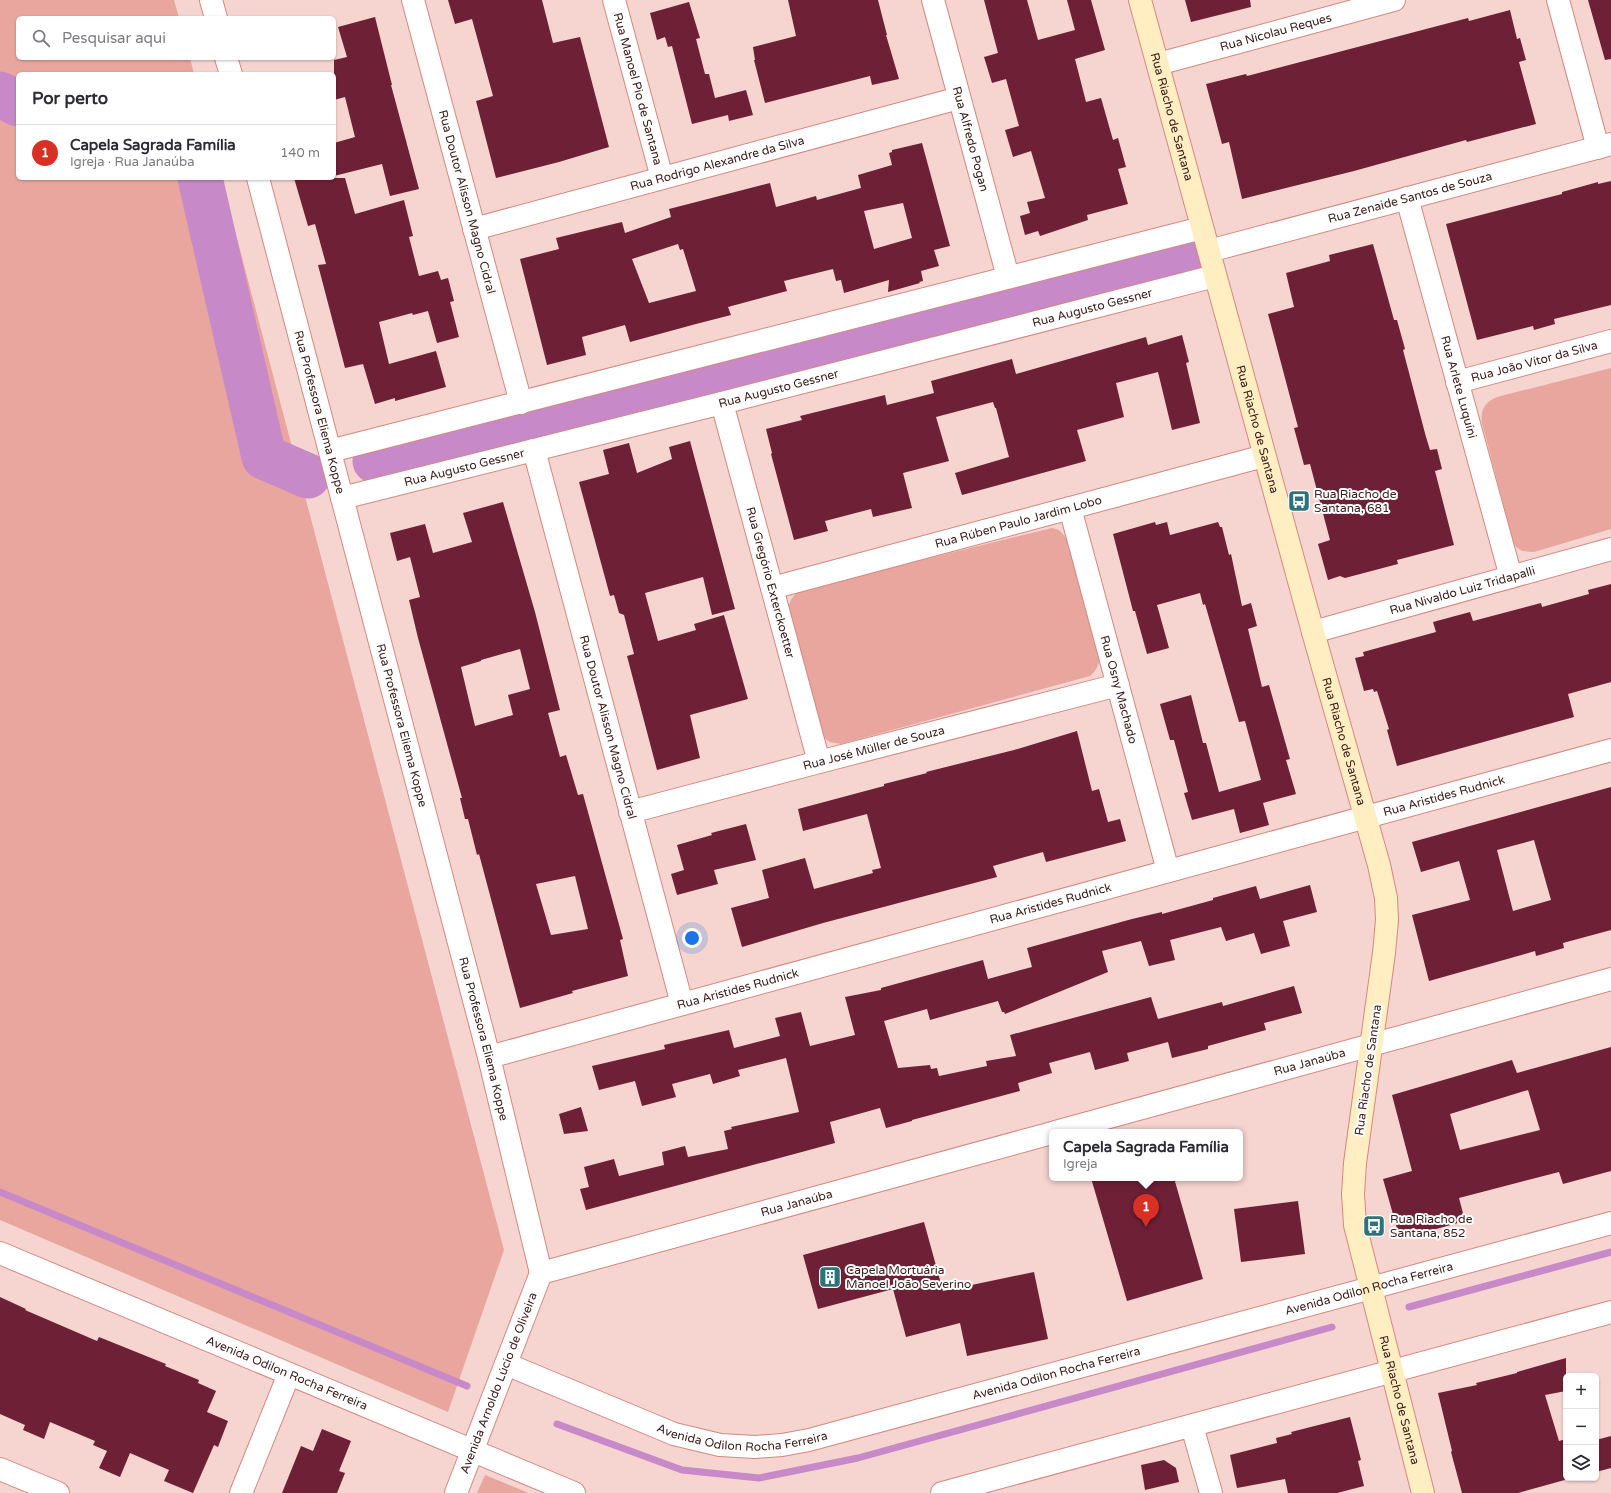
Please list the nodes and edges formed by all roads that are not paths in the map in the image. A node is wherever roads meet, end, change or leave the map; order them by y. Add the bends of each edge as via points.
1 (211, 0) edge
2 (413, 0) edge
3 (614, 0) edge
4 (933, 0) edge
5 (1140, 0) edge
6 (1394, 0) edge
7 (1558, 0) edge
8 (1354, 5) edge
9 (215, 16) edge
10 (226, 60) edge
11 (1158, 64) junction
12 (230, 72) edge
13 (959, 98) junction
14 (1604, 146) edge
15 (662, 178) junction
16 (259, 180) edge
17 (1407, 198) junction
18 (1202, 228) junction
19 (474, 229) junction
20 (1209, 251) junction
21 (1215, 276) junction
22 (1008, 277) junction
23 (1611, 341) edge
24 (1457, 382) junction
25 (521, 403) junction
26 (722, 403) junction
27 (534, 450) junction
28 (330, 451) junction
29 (1264, 456) junction
30 (342, 498) junction
31 (1070, 508) junction
32 (1611, 549) edge
33 (1511, 577) junction
34 (772, 588) junction
35 (1313, 632) junction
36 (1118, 685) junction
37 (1611, 750) edge
38 (819, 762) junction
39 (630, 812) junction
40 (1365, 817) junction
41 (1168, 871) junction
42 (1611, 979) edge
43 (682, 1004) junction
44 (1372, 1045) junction
45 (489, 1057) junction
46 (1066, 1129) edge
47 (1049, 1134) edge
48 (1611, 1223) edge
49 (0, 1253) edge
50 (541, 1273) junction
51 (1370, 1288) junction
52 (1611, 1312) edge
53 (506, 1364) junction
54 (1392, 1372) junction
55 (289, 1374) junction
56 (1192, 1426) junction
57 (472, 1451) junction
58 (0, 1469) edge
59 (58, 1493) edge
60 (241, 1493) edge
61 (456, 1493) edge
62 (574, 1493) edge
63 (942, 1493) edge
64 (1210, 1493) edge
65 (1423, 1493) edge

1 - 9 street
2 - 19 street, Rua Doutor Alisson Magno Cidral
3 - 15 street, Rua Manoel Pio de Santana
4 - 13 street, Rua Alfredo Pogan
5 - 11 street, Rua Riacho de Santana
6 - 8 street, Rua Nicolau Reques
7 - 14 street
8 - 11 street, Rua Nicolau Reques
10 - 12 street
11 - 18 street, Rua Riacho de Santana
13 - 15 street, Rua Rodrigo Alexandre da Silva
13 - 22 street, Rua Alfredo Pogan
14 - 17 street, Rua Zenaide Santos de Souza
15 - 19 street, Rua Rodrigo Alexandre da Silva
16 - 28 street, Rua Professora Eliema Koppe
17 - 20 street, Rua Zenaide Santos de Souza
17 - 24 street, Rua Arlete Luquíni
18 - 20 street, Rua Riacho de Santana
18 - 22 street
19 - 25 street, Rua Doutor Alisson Magno Cidral
20 - 21 street, Rua Riacho de Santana
21 - 26 street, Rua Augusto Gessner
21 - 29 street, Rua Riacho de Santana
22 - 25 street
23 - 24 street, Rua João Vítor da Silva
24 - 33 street, Rua Arlete Luquíni
25 - 28 street
26 - 27 street, Rua Augusto Gessner
26 - 34 street, Rua Gregório Exterckoetter
27 - 30 street, Rua Augusto Gessner
27 - 39 street, Rua Doutor Alisson Magno Cidral
28 - 30 street, Rua Professora Eliema Koppe
29 - 31 street, Rua Rúben Paulo Jardim Lobo
29 - 35 street, Rua Riacho de Santana
30 - 45 street, Rua Professora Eliema Koppe
31 - 34 street, Rua Rúben Paulo Jardim Lobo
31 - 36 street, Rua Osny Machado
32 - 33 street, Rua Nivaldo Luiz Tridapalli
33 - 35 street, Rua Nivaldo Luiz Tridapalli
34 - 38 street, Rua Gregório Exterckoetter
35 - 40 street, Rua Riacho de Santana
36 - 38 street, Rua José Müller de Souza
36 - 41 street, Rua Osny Machado
37 - 40 street, Rua Aristides Rudnick
38 - 39 street, Rua José Müller de Souza
39 - 43 street, Rua Doutor Alisson Magno Cidral
40 - 41 street, Rua Aristides Rudnick
40 - 44 street, Rua Riacho de Santana via 1380,865 1387,920
41 - 43 street, Rua Aristides Rudnick
42 - 44 street, Rua Janaúba
43 - 45 street, Rua Aristides Rudnick
44 - 46 street, Rua Janaúba
44 - 51 street, Rua Riacho de Santana via 1355,1163 1354,1194 1355,1224
45 - 50 street, Rua Professora Eliema Koppe
47 - 50 street, Rua Janaúba
48 - 51 street, Avenida Odilon Rocha Ferreira
49 - 55 street, Avenida Odilon Rocha Ferreira
50 - 53 street, Avenida Arnoldo Lúcio de Oliveira
51 - 53 street, Avenida Odilon Rocha Ferreira via 809,1440 782,1445 720,1445 674,1434
51 - 54 street, Rua Riacho de Santana
52 - 54 street
53 - 57 street, Avenida Arnoldo Lúcio de Oliveira
54 - 56 street
54 - 65 street, Rua Riacho de Santana
55 - 57 street, Avenida Odilon Rocha Ferreira
55 - 60 street
56 - 63 street
56 - 64 street
57 - 61 street, Avenida Arnoldo Lúcio de Oliveira
57 - 62 street, Avenida Odilon Rocha Ferreira
58 - 59 street

